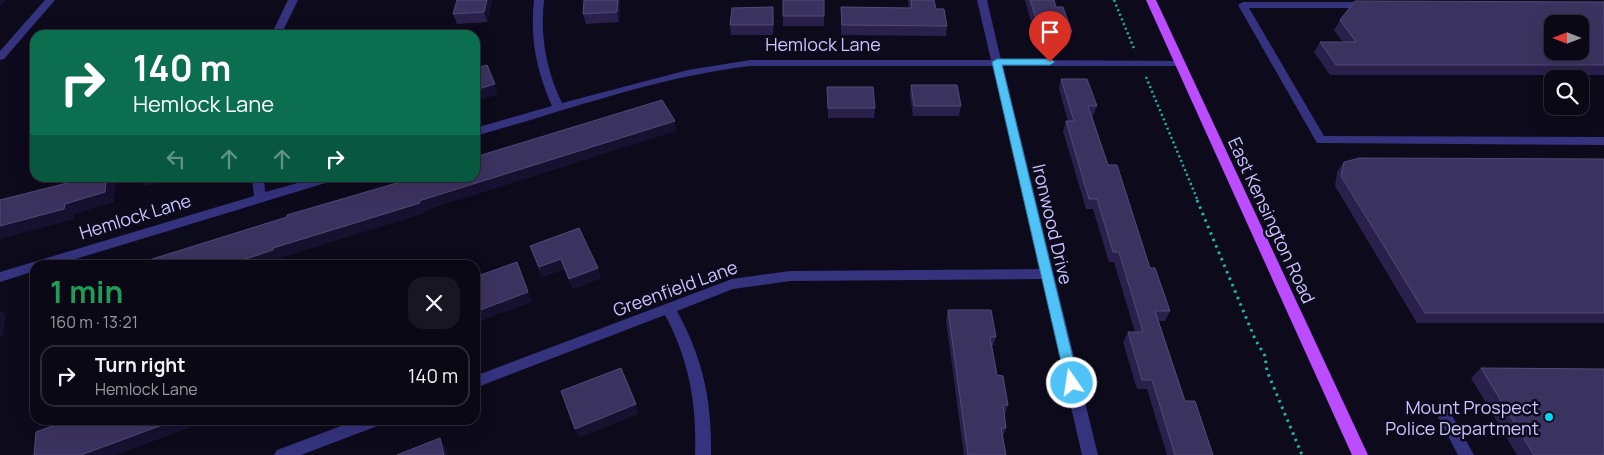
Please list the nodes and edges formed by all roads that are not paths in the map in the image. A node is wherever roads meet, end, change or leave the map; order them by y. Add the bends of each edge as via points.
1 (50, 0) edge
2 (294, 0) edge
3 (539, 0) edge
4 (982, 0) edge
5 (1151, 0) edge
6 (1380, 5) edge
7 (279, 30) edge
8 (0, 57) edge
9 (997, 62) junction
10 (1180, 63) junction
11 (558, 107) junction
12 (480, 130) edge
13 (1604, 141) edge
14 (258, 182) edge
15 (314, 182) edge
16 (260, 198) junction
17 (57, 260) edge
18 (30, 268) edge
19 (1046, 274) junction
20 (0, 277) edge
21 (669, 309) junction
22 (480, 380) edge
23 (1444, 415) dead end
24 (362, 425) edge
25 (282, 455) edge
26 (703, 455) edge
27 (1090, 455) edge
28 (1360, 455) edge
29 (1466, 455) edge

1 - 8 street
2 - 7 street
3 - 11 street via 536,39 546,80
4 - 9 street, Ironwood Drive
5 - 10 main road, East Kensington Road
6 - 13 street via 1243,5 1320,140
9 - 10 street, Hemlock Lane
9 - 11 street, Hemlock Lane via 728,65
9 - 19 street, Ironwood Drive
10 - 28 main road, East Kensington Road
11 - 12 street, Hemlock Lane
14 - 16 street
15 - 16 street, Hemlock Lane
16 - 17 street, Hemlock Lane
18 - 20 street, Hemlock Lane
19 - 21 street, Greenfield Lane via 790,276 732,284
19 - 27 street, Ironwood Drive
21 - 22 street, Greenfield Lane
21 - 26 street via 685,337 695,366 702,405
23 - 29 street
24 - 25 street

